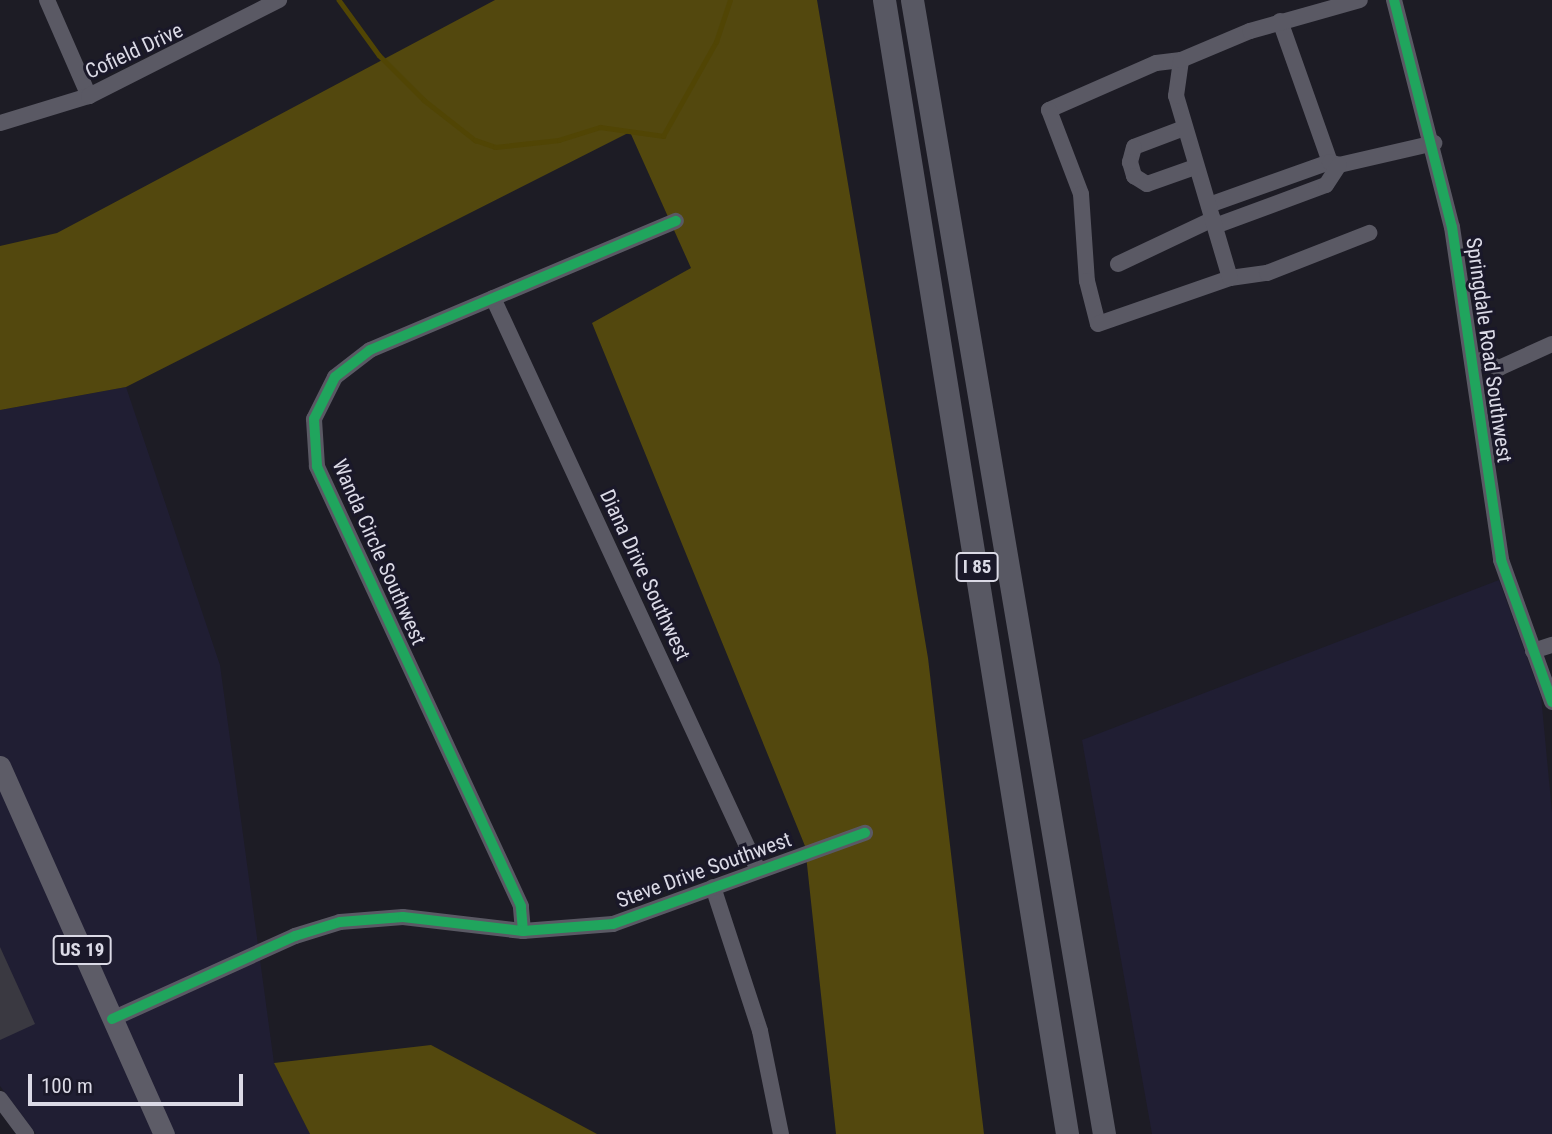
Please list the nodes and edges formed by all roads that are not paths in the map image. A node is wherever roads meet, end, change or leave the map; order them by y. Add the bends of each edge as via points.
1 (47, 0) edge
2 (279, 0) edge
3 (884, 0) edge
4 (912, 0) edge
5 (1360, 0) edge
6 (1394, 0) edge
7 (1324, 5) edge
8 (1280, 22) junction
9 (1181, 60) junction
10 (89, 96) junction
11 (0, 123) edge
12 (1184, 128) junction
13 (1434, 143) junction
14 (1335, 163) junction
15 (1195, 167) junction
16 (1213, 217) junction
17 (676, 221) dead end
18 (1369, 233) dead end
19 (1118, 264) dead end
20 (1230, 278) junction
21 (493, 298) junction
22 (1552, 344) edge
23 (1476, 360) junction
24 (1552, 645) edge
25 (1533, 651) junction
26 (1552, 702) edge
27 (0, 765) edge
28 (865, 833) dead end
29 (758, 870) junction
30 (713, 887) junction
31 (523, 931) junction
32 (112, 1019) junction
33 (0, 1100) edge
34 (26, 1134) edge
35 (164, 1134) edge
36 (781, 1134) edge
37 (1067, 1134) edge
38 (1106, 1134) edge

1 - 10 street
2 - 10 street, Cofield Drive
3 - 37 highway, I 85
4 - 38 highway, I 85
5 - 7 street
6 - 13 street, Springdale Road Southwest
7 - 8 street
8 - 9 street
8 - 14 street
9 - 12 street via 1176,96
9 - 20 street via 1156,63 1049,110 1082,194 1087,281 1095,320 1104,324
10 - 11 street, Cofield Drive
12 - 15 street
12 - 15 street via 1134,146 1130,162 1134,176 1147,184
13 - 14 street
13 - 23 street, Springdale Road Southwest
14 - 16 street via 1326,185
15 - 16 street
16 - 19 street
16 - 20 street
17 - 21 street, Wanda Circle Southwest
18 - 20 street via 1268,273
21 - 29 street, Diana Drive Southwest
21 - 31 street, Wanda Circle Southwest via 349,362 324,395 312,442 317,466 521,906
22 - 23 street via 1512,360 1501,352
23 - 25 street, Springdale Road Southwest via 1501,560
24 - 25 street
25 - 26 street, Springdale Road Southwest
27 - 32 main road, US 19
28 - 29 street, Steve Drive Southwest
29 - 30 street, Steve Drive Southwest
30 - 31 street, Steve Drive Southwest via 613,923
30 - 36 street via 760,1031
31 - 32 street, Steve Drive Southwest via 402,917 340,922 295,936
32 - 35 main road, US 19
33 - 34 street

